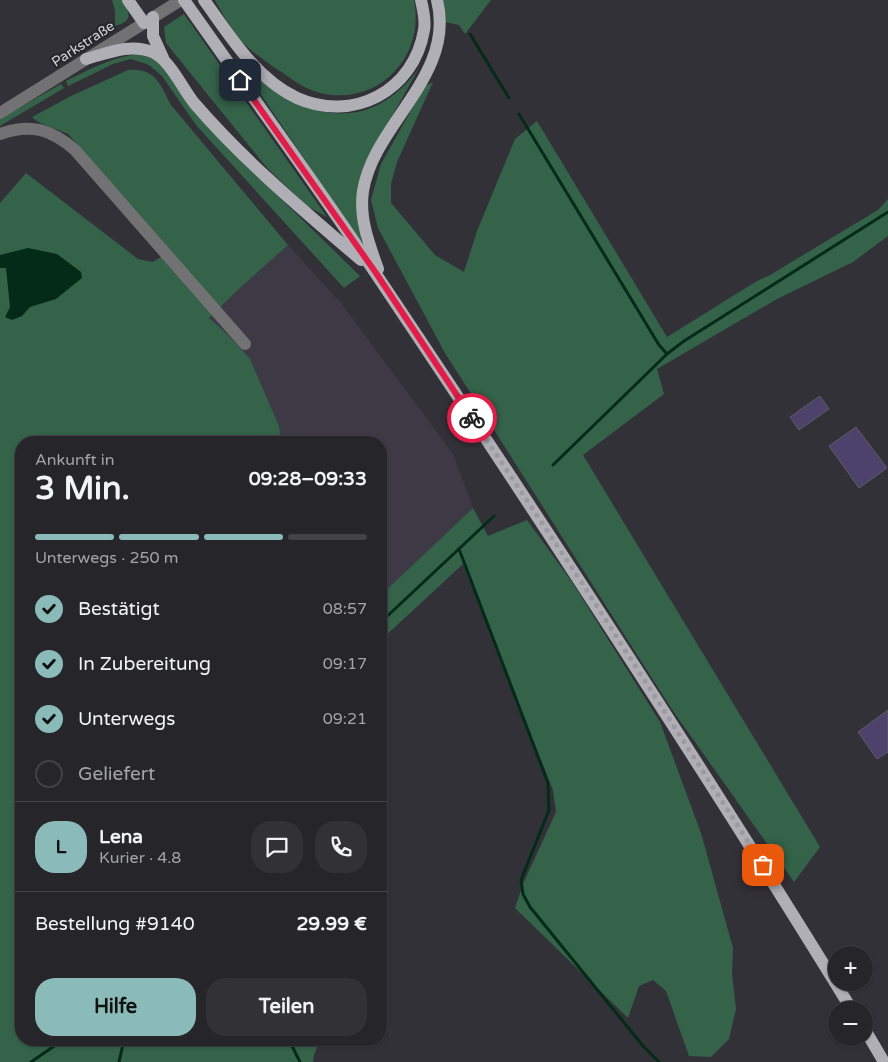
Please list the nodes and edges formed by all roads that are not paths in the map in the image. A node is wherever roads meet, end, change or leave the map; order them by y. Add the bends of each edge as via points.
1 (128, 0) edge
2 (182, 0) edge
3 (204, 0) edge
4 (421, 0) edge
5 (437, 0) edge
6 (152, 18) junction
7 (86, 59) junction
8 (169, 68) junction
9 (0, 114) edge
10 (0, 134) edge
11 (379, 278) junction
12 (245, 344) dead end
13 (846, 1001) edge
14 (873, 1043) edge
15 (884, 1062) edge

1 - 6 main road
2 - 6 street, Parkstraße
2 - 11 main road
3 - 4 main road via 236,44 262,74 280,88 316,105 346,106 379,97 407,71 415,58 424,29
5 - 11 main road via 440,30 434,55 412,100 372,162 363,192 365,228
6 - 7 street, Parkstraße
6 - 8 main road via 153,36
7 - 8 main road via 126,48 142,49 157,54
7 - 9 street, Parkstraße
8 - 11 main road via 194,103 232,142
10 - 12 street via 31,128 51,133 68,144
11 - 13 main road via 662,706
14 - 15 main road

